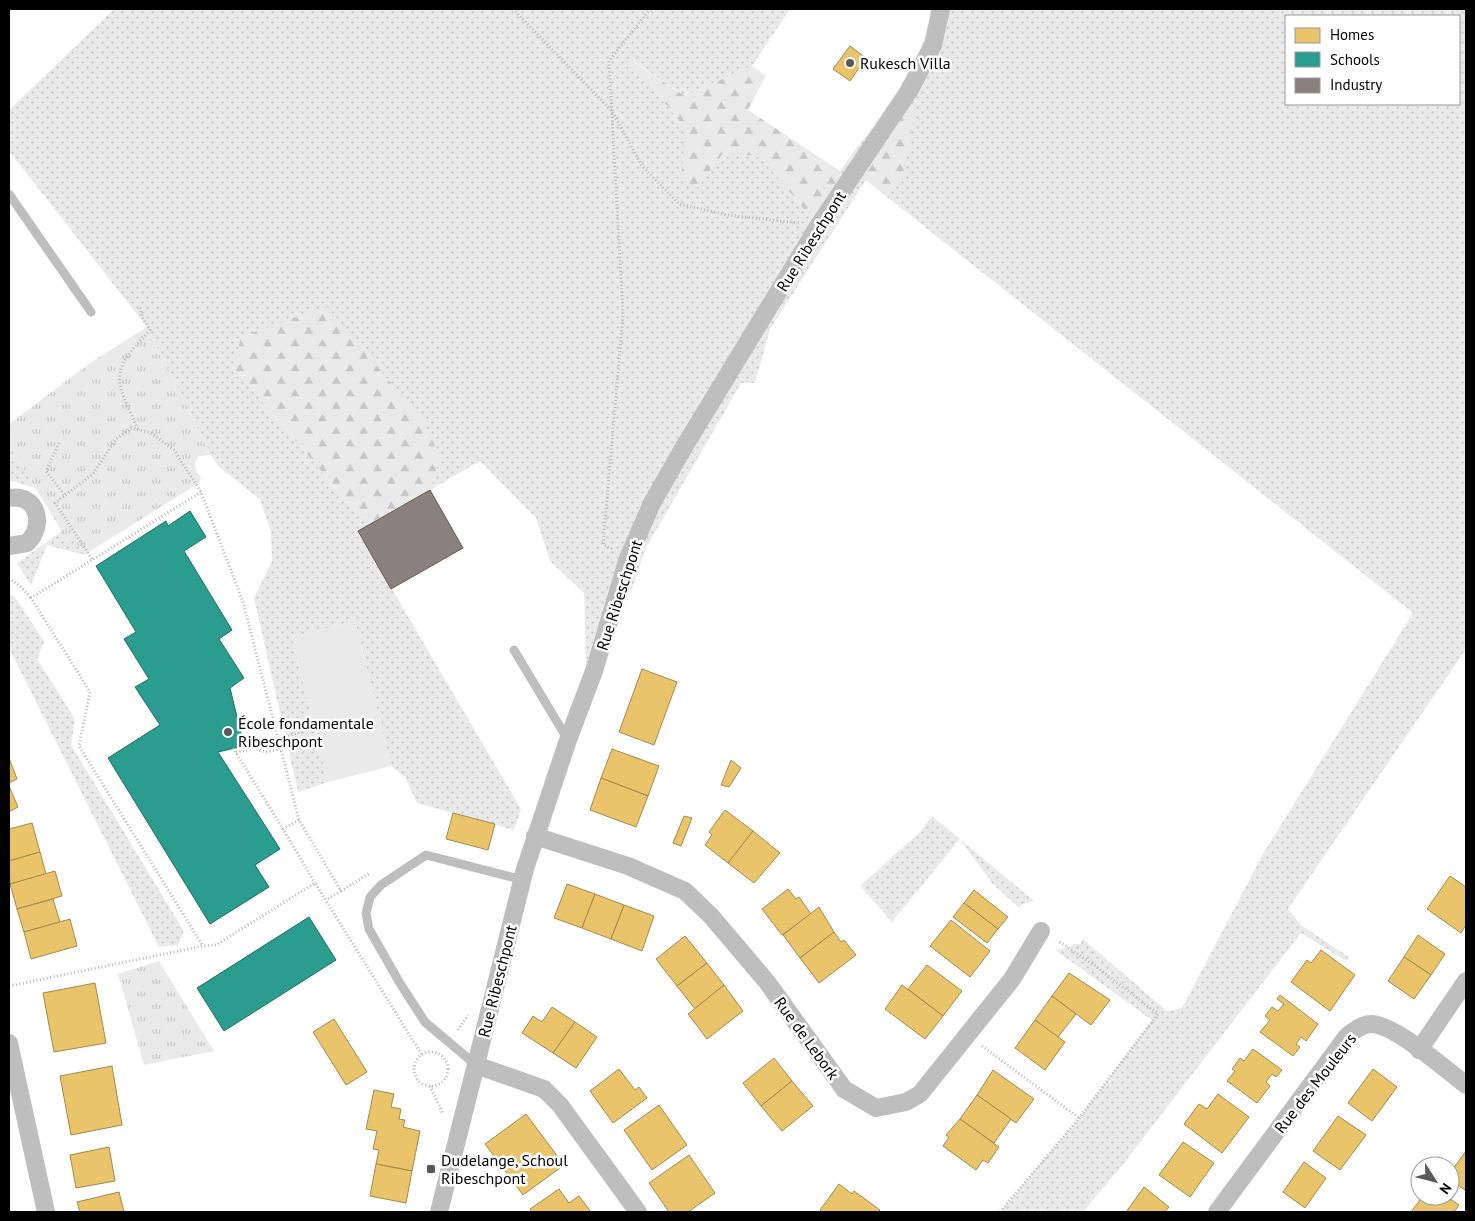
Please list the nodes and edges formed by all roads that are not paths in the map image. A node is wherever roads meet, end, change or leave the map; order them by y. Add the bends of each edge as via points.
1 (941, 9) edge
2 (9, 194) edge
3 (91, 312) dead end
4 (9, 498) edge
5 (9, 546) edge
6 (514, 650) dead end
7 (568, 740) junction
8 (535, 836) junction
9 (523, 880) junction
10 (1041, 931) road end
11 (1466, 981) edge
12 (9, 1043) edge
13 (1419, 1050) junction
14 (476, 1065) junction
15 (1466, 1085) edge
16 (46, 1212) edge
17 (439, 1212) edge
18 (638, 1212) edge
19 (1217, 1212) edge

1 - 7 street, Rue Ribeschpont via 933,44 909,92 819,225 652,503 628,558 594,671
2 - 3 lane
4 - 5 street via 28,502 34,508 38,524 27,543
6 - 7 lane
7 - 8 street, Rue Ribeschpont
8 - 9 street, Rue Ribeschpont
8 - 10 street, Rue de Lebork via 628,866 685,891 711,916 767,982 844,1090 876,1108 906,1102 920,1094 1012,978
9 - 14 street, Rue Ribeschpont
9 - 14 lane via 426,855 381,885 370,897 366,913 369,929 401,984 425,1022
11 - 13 street
12 - 16 street
13 - 15 street, Rue des Mouleurs
13 - 19 street, Rue des Mouleurs via 1391,1029 1380,1025 1369,1024 1347,1036
14 - 17 street, Rue Ribeschpont
14 - 18 street via 544,1089 560,1105

